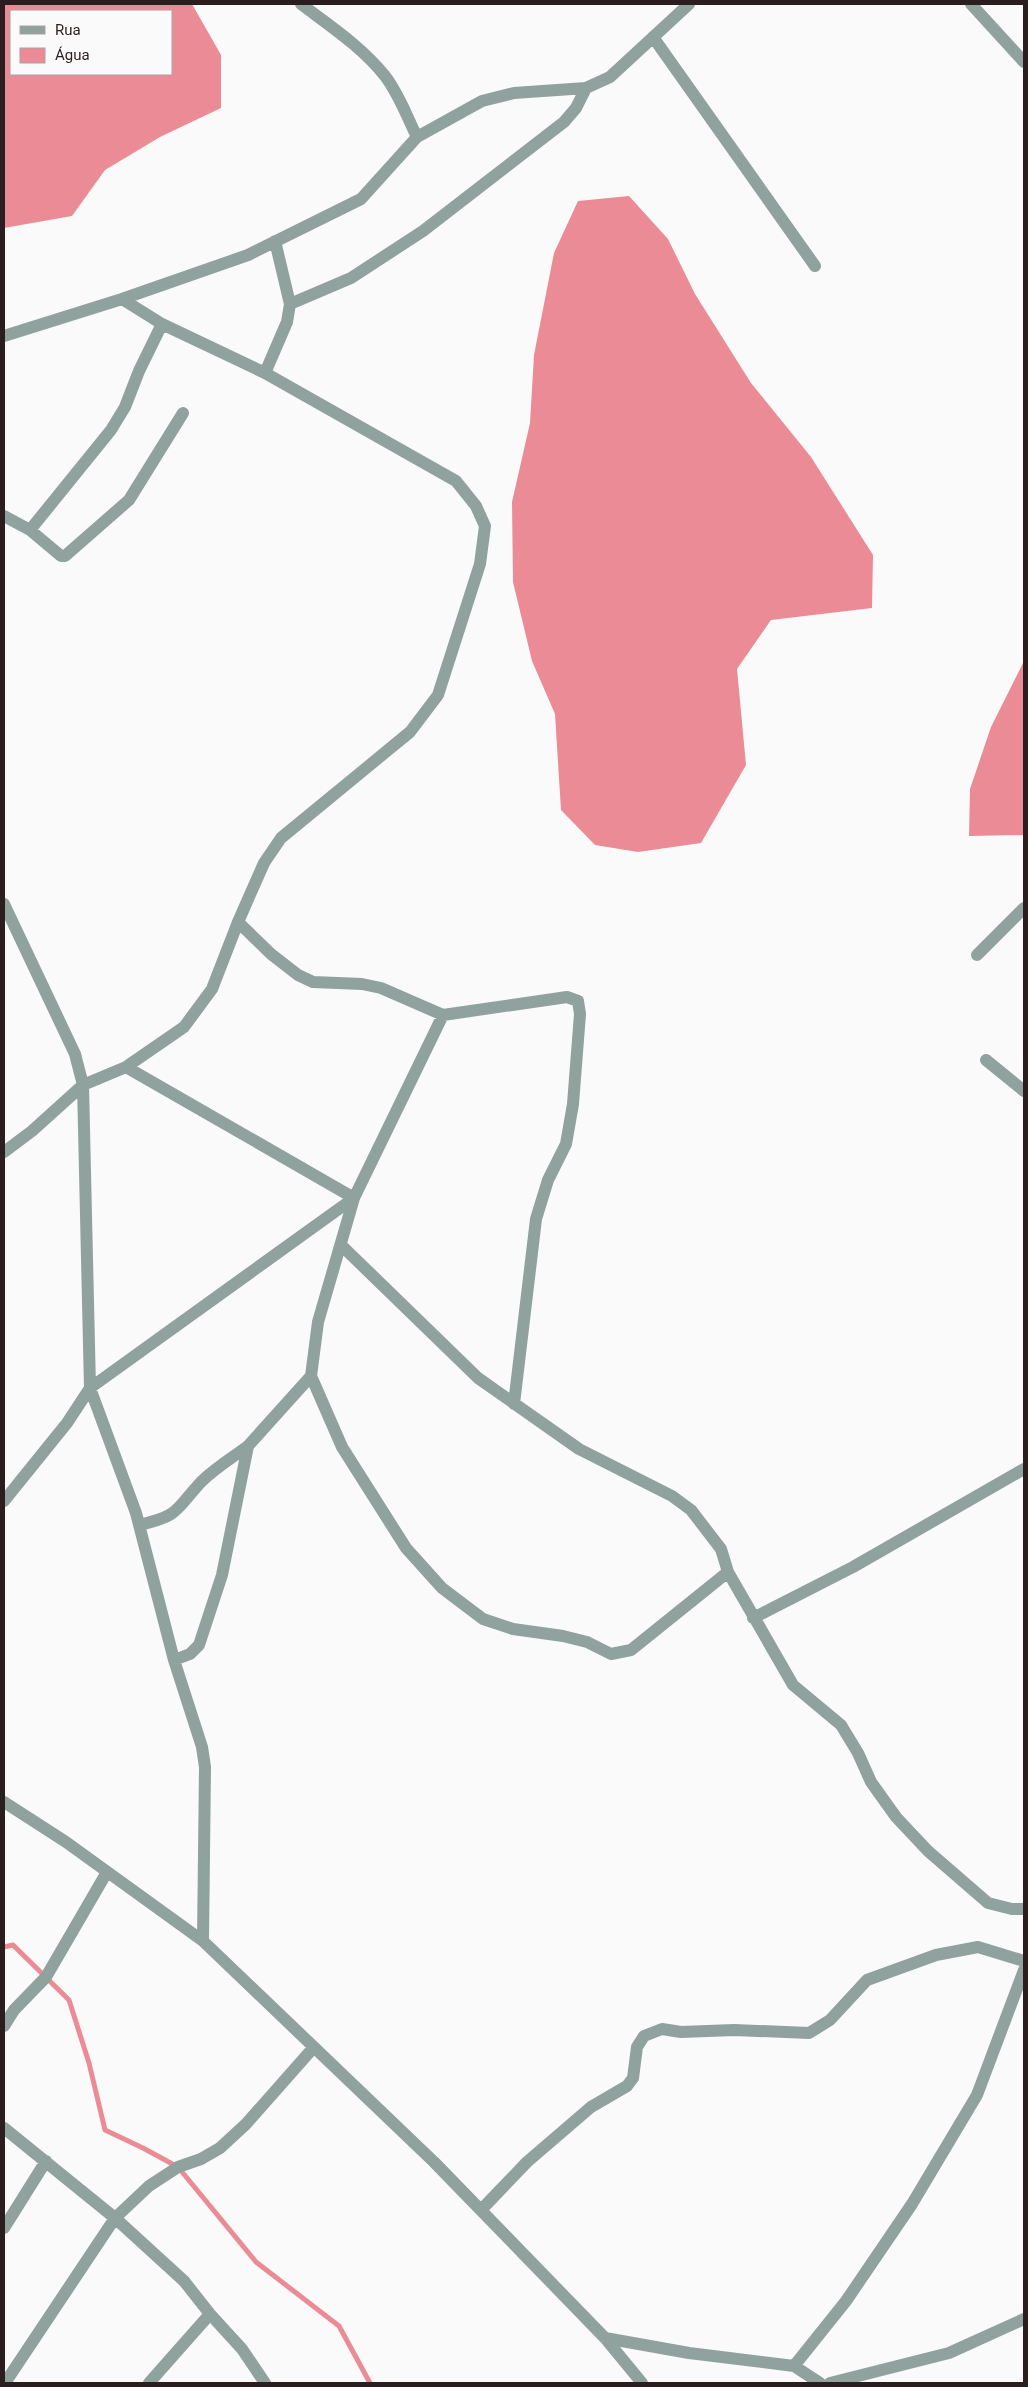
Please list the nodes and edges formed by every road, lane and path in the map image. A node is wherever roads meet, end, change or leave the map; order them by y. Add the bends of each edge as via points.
1 (301, 4) edge
2 (689, 4) edge
3 (971, 4) edge
4 (653, 37) junction
5 (1024, 62) edge
6 (586, 88) junction
7 (417, 137) junction
8 (275, 241) junction
9 (815, 266) dead end
10 (122, 299) junction
11 (290, 304) junction
12 (162, 324) junction
13 (4, 336) edge
14 (265, 373) junction
15 (183, 413) dead end
16 (4, 516) edge
17 (30, 530) junction
18 (4, 904) edge
19 (1024, 908) edge
20 (238, 922) junction
21 (977, 955) dead end
22 (443, 1015) junction
23 (986, 1060) dead end
24 (126, 1067) junction
25 (83, 1085) junction
26 (1024, 1091) edge
27 (4, 1152) edge
28 (354, 1198) junction
29 (341, 1245) junction
30 (311, 1376) junction
31 (90, 1388) junction
32 (514, 1404) junction
33 (248, 1446) junction
34 (1024, 1469) edge
35 (4, 1501) edge
36 (139, 1525) junction
37 (728, 1572) junction
38 (753, 1618) junction
39 (174, 1660) junction
40 (4, 1802) edge
41 (107, 1872) junction
42 (1024, 1909) edge
43 (203, 1941) junction
44 (1024, 1961) edge
45 (1024, 1970) edge
46 (4, 2026) edge
47 (314, 2046) junction
48 (4, 2128) edge
49 (46, 2161) junction
50 (481, 2210) junction
51 (115, 2218) junction
52 (4, 2228) edge
53 (210, 2314) junction
54 (1024, 2319) edge
55 (605, 2338) junction
56 (794, 2366) junction
57 (5, 2383) edge
58 (150, 2383) edge
59 (265, 2383) edge
60 (642, 2383) edge
61 (820, 2383) edge
62 (830, 2383) edge

1 - 7 street via 365,54 385,77
2 - 4 street
3 - 5 street
4 - 6 street via 610,77
4 - 9 street
6 - 7 street via 514,93 482,101
6 - 11 street via 564,122 423,231 351,278
7 - 8 street via 361,199
8 - 10 street via 248,255
8 - 11 street
10 - 12 street
10 - 13 street
11 - 14 street via 287,322
12 - 14 street
12 - 17 street via 120,415
14 - 20 street via 456,481 476,506 485,526 480,564 438,695 410,732 281,838 264,863
15 - 17 street via 130,500 71,553 61,556
16 - 17 street
18 - 25 street via 75,1054
19 - 21 street
20 - 22 street via 271,954 313,982 381,988
20 - 24 street via 212,990 184,1027
22 - 28 street
22 - 32 street via 567,997 578,1001 580,1014 573,1104 566,1144 548,1180 536,1219
23 - 26 street
24 - 25 street
24 - 28 street
25 - 27 street
25 - 31 street
28 - 29 street
28 - 31 street
29 - 30 street via 318,1322
29 - 32 street via 478,1378
30 - 33 street
30 - 37 street via 342,1447 406,1548 442,1588 483,1619 513,1629 587,1642 611,1654 622,1653 631,1650
31 - 35 street
31 - 36 street
32 - 37 street via 579,1449 672,1496 691,1510 721,1549
33 - 36 street via 212,1473 174,1513 163,1520
33 - 39 street via 222,1575 199,1645 190,1654
34 - 38 street via 853,1567
36 - 39 street
37 - 38 street
38 - 42 street via 793,1685 841,1725 872,1782 896,1817 928,1852 988,1903
39 - 43 street via 202,1747 205,1767
40 - 41 street
41 - 43 street
41 - 46 street via 46,1977 14,2010
43 - 47 street
44 - 50 street via 978,1947 936,1955 866,1980 830,2020 809,2033 662,2029 644,2036 638,2047 633,2078 627,2086 591,2107 527,2162
45 - 56 street via 977,2095 912,2204 846,2301
47 - 50 street
47 - 51 street via 246,2124 220,2148 202,2159 178,2167 149,2186
48 - 49 street
49 - 51 street
49 - 52 street
50 - 55 street
51 - 53 street via 184,2281
51 - 57 street
53 - 58 street
53 - 59 street via 242,2349
54 - 62 street via 949,2352
55 - 56 street via 689,2353
55 - 60 street
56 - 61 street

